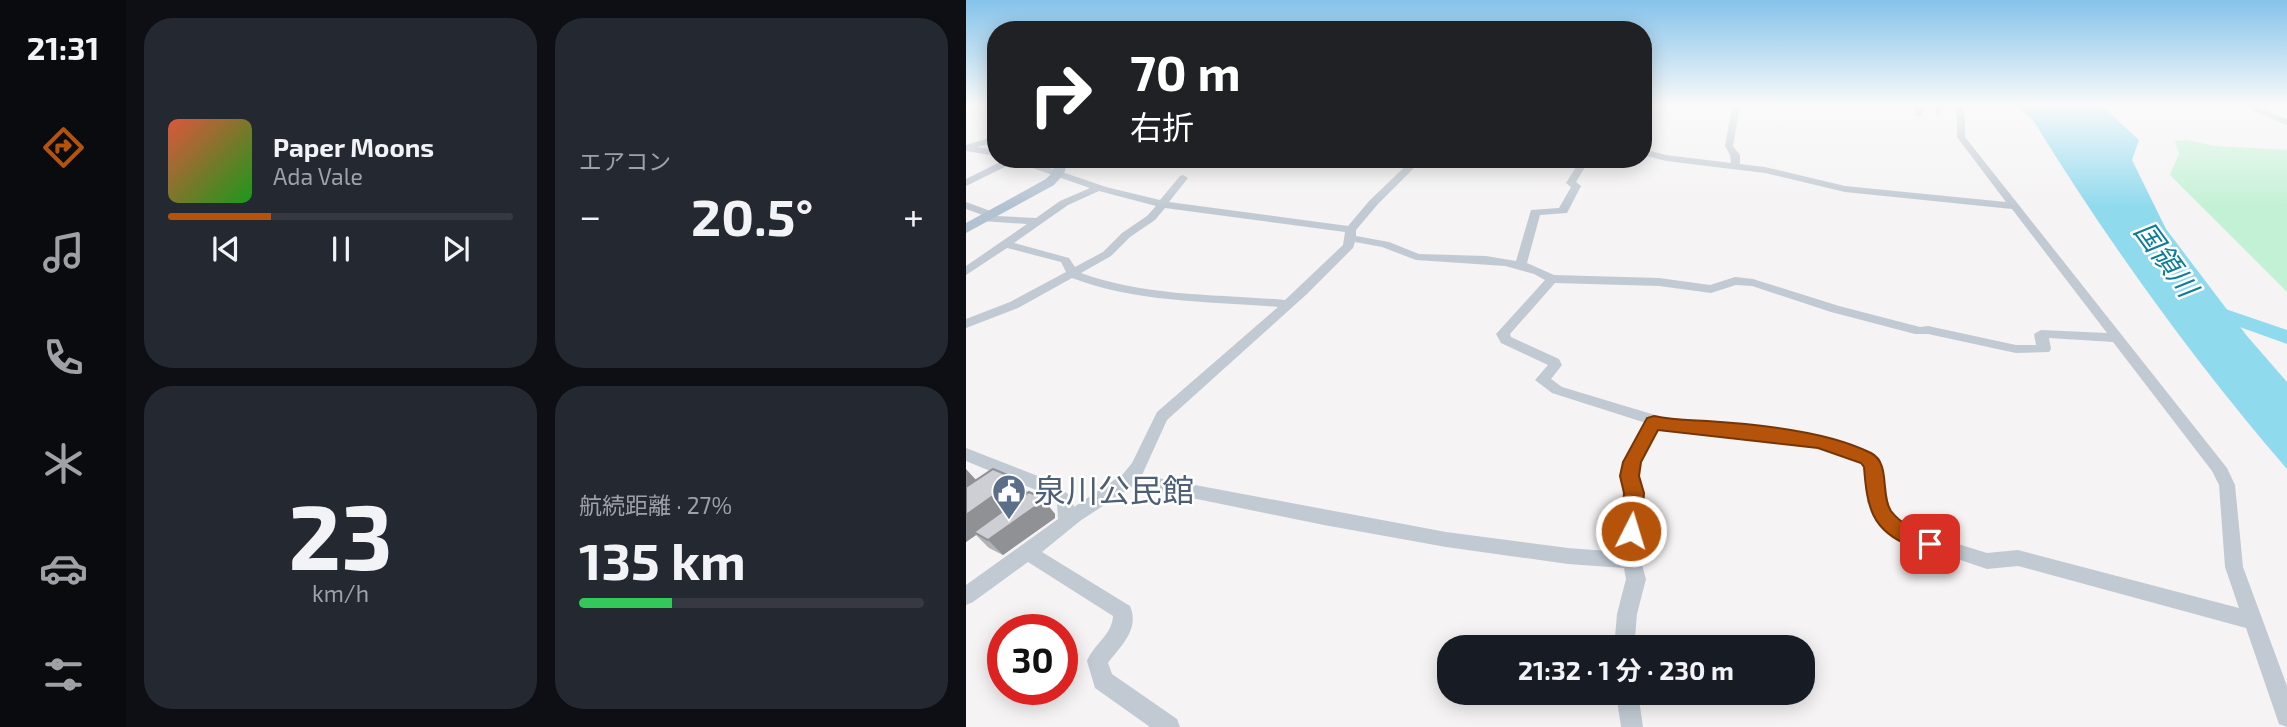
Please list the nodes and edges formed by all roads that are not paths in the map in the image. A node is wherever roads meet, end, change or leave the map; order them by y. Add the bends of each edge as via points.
1 (1730, 139) edge
2 (1962, 139) edge
3 (987, 142) edge
4 (966, 148) edge
5 (987, 152) edge
6 (1652, 154) edge
7 (1736, 167) junction
8 (997, 168) edge
9 (1057, 168) edge
10 (1062, 168) edge
11 (1400, 168) edge
12 (1580, 168) edge
13 (1183, 177) dead end
14 (966, 183) edge
15 (1095, 189) junction
16 (966, 205) edge
17 (1161, 205) junction
18 (2013, 206) junction
19 (989, 217) junction
20 (1038, 221) junction
21 (966, 229) edge
22 (1352, 234) junction
23 (1005, 244) junction
24 (1519, 265) junction
25 (966, 271) edge
26 (1073, 274) junction
27 (1552, 279) junction
28 (1288, 303) junction
29 (966, 324) edge
30 (2119, 338) junction
31 (1654, 422) junction
32 (966, 454) edge
33 (1131, 478) junction
34 (1067, 520) junction
35 (1027, 552) junction
36 (1630, 561) junction
37 (966, 596) edge
38 (2253, 621) junction
39 (1625, 635) edge
40 (1629, 705) edge
41 (2287, 716) edge
42 (1169, 727) edge
43 (1632, 727) edge

1 - 7 street
2 - 18 street
3 - 4 street
4 - 5 street
6 - 7 street
7 - 18 street via 1794,175 1845,189
8 - 14 street
9 - 19 main road via 1038,190
10 - 15 street
11 - 22 street
12 - 24 street via 1563,211 1535,212
13 - 17 street
15 - 17 street
15 - 20 street via 1064,202
16 - 19 street
17 - 22 street
17 - 26 street via 1107,254
18 - 30 street
19 - 20 street
19 - 21 main road
20 - 23 street
22 - 24 street via 1416,257
22 - 28 street via 1349,246
23 - 25 street
23 - 26 street via 1065,260
24 - 27 street
26 - 28 street via 1167,295
26 - 29 street
27 - 30 street via 1659,282 1711,289 1735,281 1884,322 2016,349 2044,349 2041,334
27 - 31 street via 1503,334 1506,340 1554,362 1544,383 1573,397
28 - 33 street via 1162,416 1151,430
30 - 38 street via 2220,468 2227,485 2234,567
31 - 36 street via 1629,476 1634,493
31 - 38 street via 1820,442 1867,458 1873,466 1876,502 1885,519 1904,534 1987,561 2018,558
32 - 34 street via 1042,485 1065,501
33 - 34 street
33 - 36 street via 1365,528 1549,556
34 - 35 street
35 - 37 street
35 - 42 street via 1123,612 1122,630 1097,661 1103,681
36 - 39 street via 1636,579
38 - 41 street
40 - 43 street

